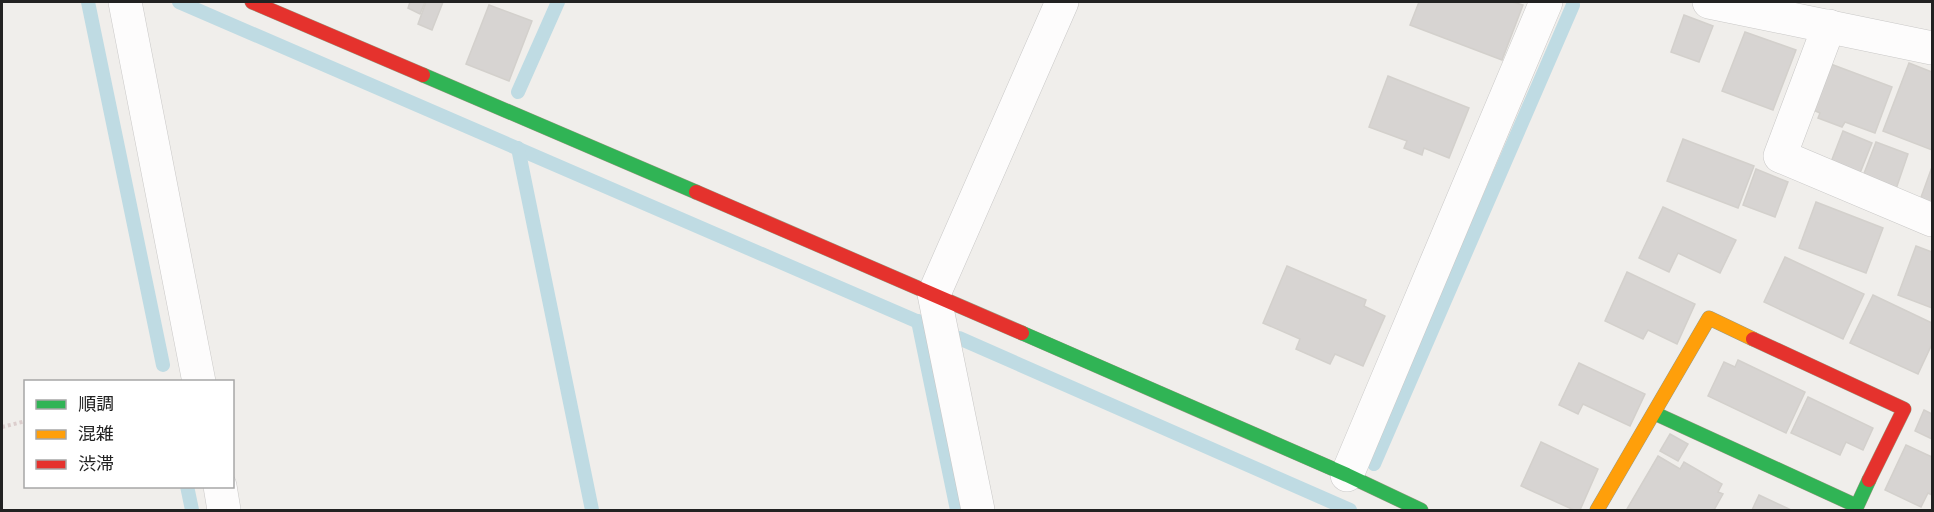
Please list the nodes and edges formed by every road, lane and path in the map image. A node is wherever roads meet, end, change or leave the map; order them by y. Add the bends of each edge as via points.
1 (125, 2) edge
2 (252, 2) edge
3 (1062, 2) edge
4 (1546, 2) edge
5 (1709, 2) edge
6 (1829, 26) junction
7 (1932, 48) edge
8 (1932, 220) edge
9 (934, 294) junction
10 (199, 380) edge
11 (1654, 413) junction
12 (24, 422) edge
13 (2, 427) edge
14 (1347, 475) junction
15 (219, 488) edge
16 (224, 510) edge
17 (978, 510) edge
18 (1421, 510) edge
19 (1598, 510) edge

1 - 10 street
2 - 9 street
3 - 9 street
4 - 14 street
5 - 6 street
6 - 7 street
6 - 8 street via 1780,156
9 - 14 street
9 - 17 street
11 - 11 street via 1709,318 1904,409 1857,506
11 - 19 street
12 - 13 path
14 - 18 street
15 - 16 street

